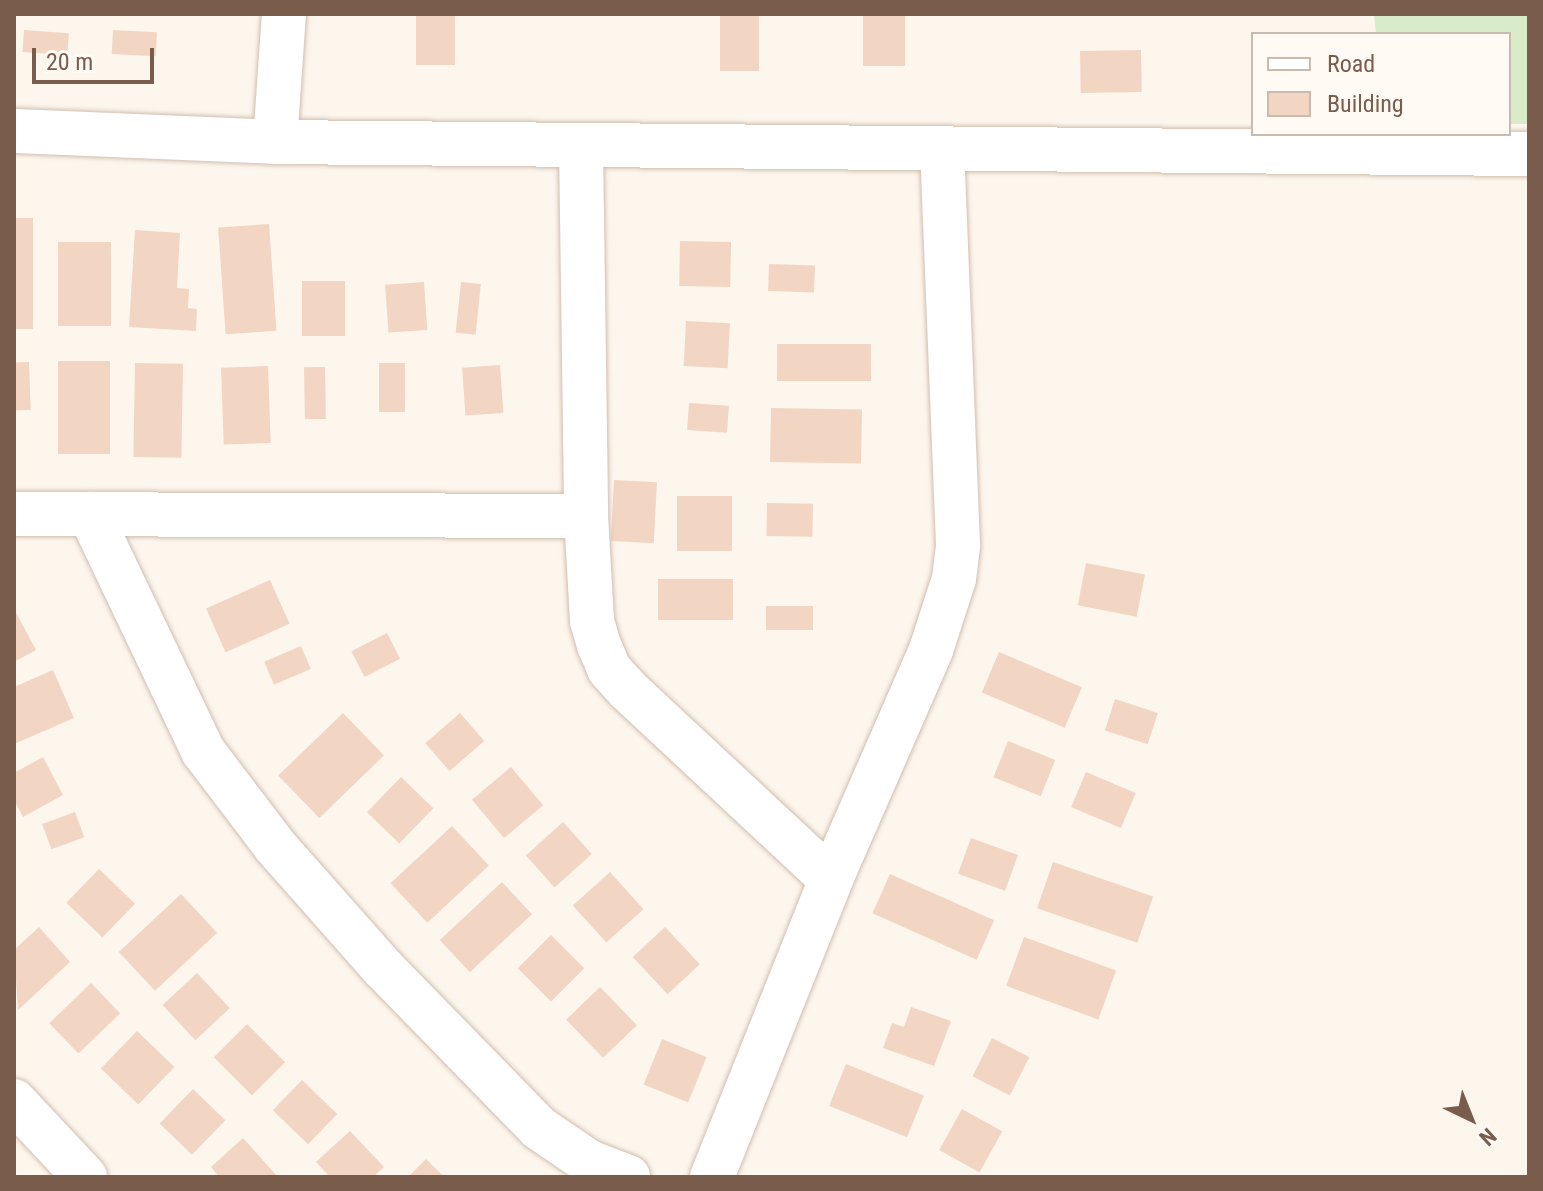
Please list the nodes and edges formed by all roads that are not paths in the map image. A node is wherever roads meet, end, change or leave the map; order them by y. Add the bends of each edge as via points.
1 (284, 14) edge
2 (14, 131) edge
3 (275, 142) junction
4 (581, 145) junction
5 (942, 148) junction
6 (1529, 154) edge
7 (14, 514) edge
8 (90, 514) junction
9 (586, 516) junction
10 (831, 879) junction
11 (14, 1101) edge
12 (85, 1177) edge
13 (628, 1177) edge
14 (712, 1177) edge

1 - 3 street
2 - 3 street
3 - 4 street
4 - 5 street
4 - 9 street
5 - 6 street
5 - 10 street via 958,545 954,579 931,650
7 - 8 street
8 - 9 street
8 - 13 street via 203,751 275,846 382,967 539,1128 589,1162
9 - 10 street via 592,621 609,669
10 - 14 street
11 - 12 street

